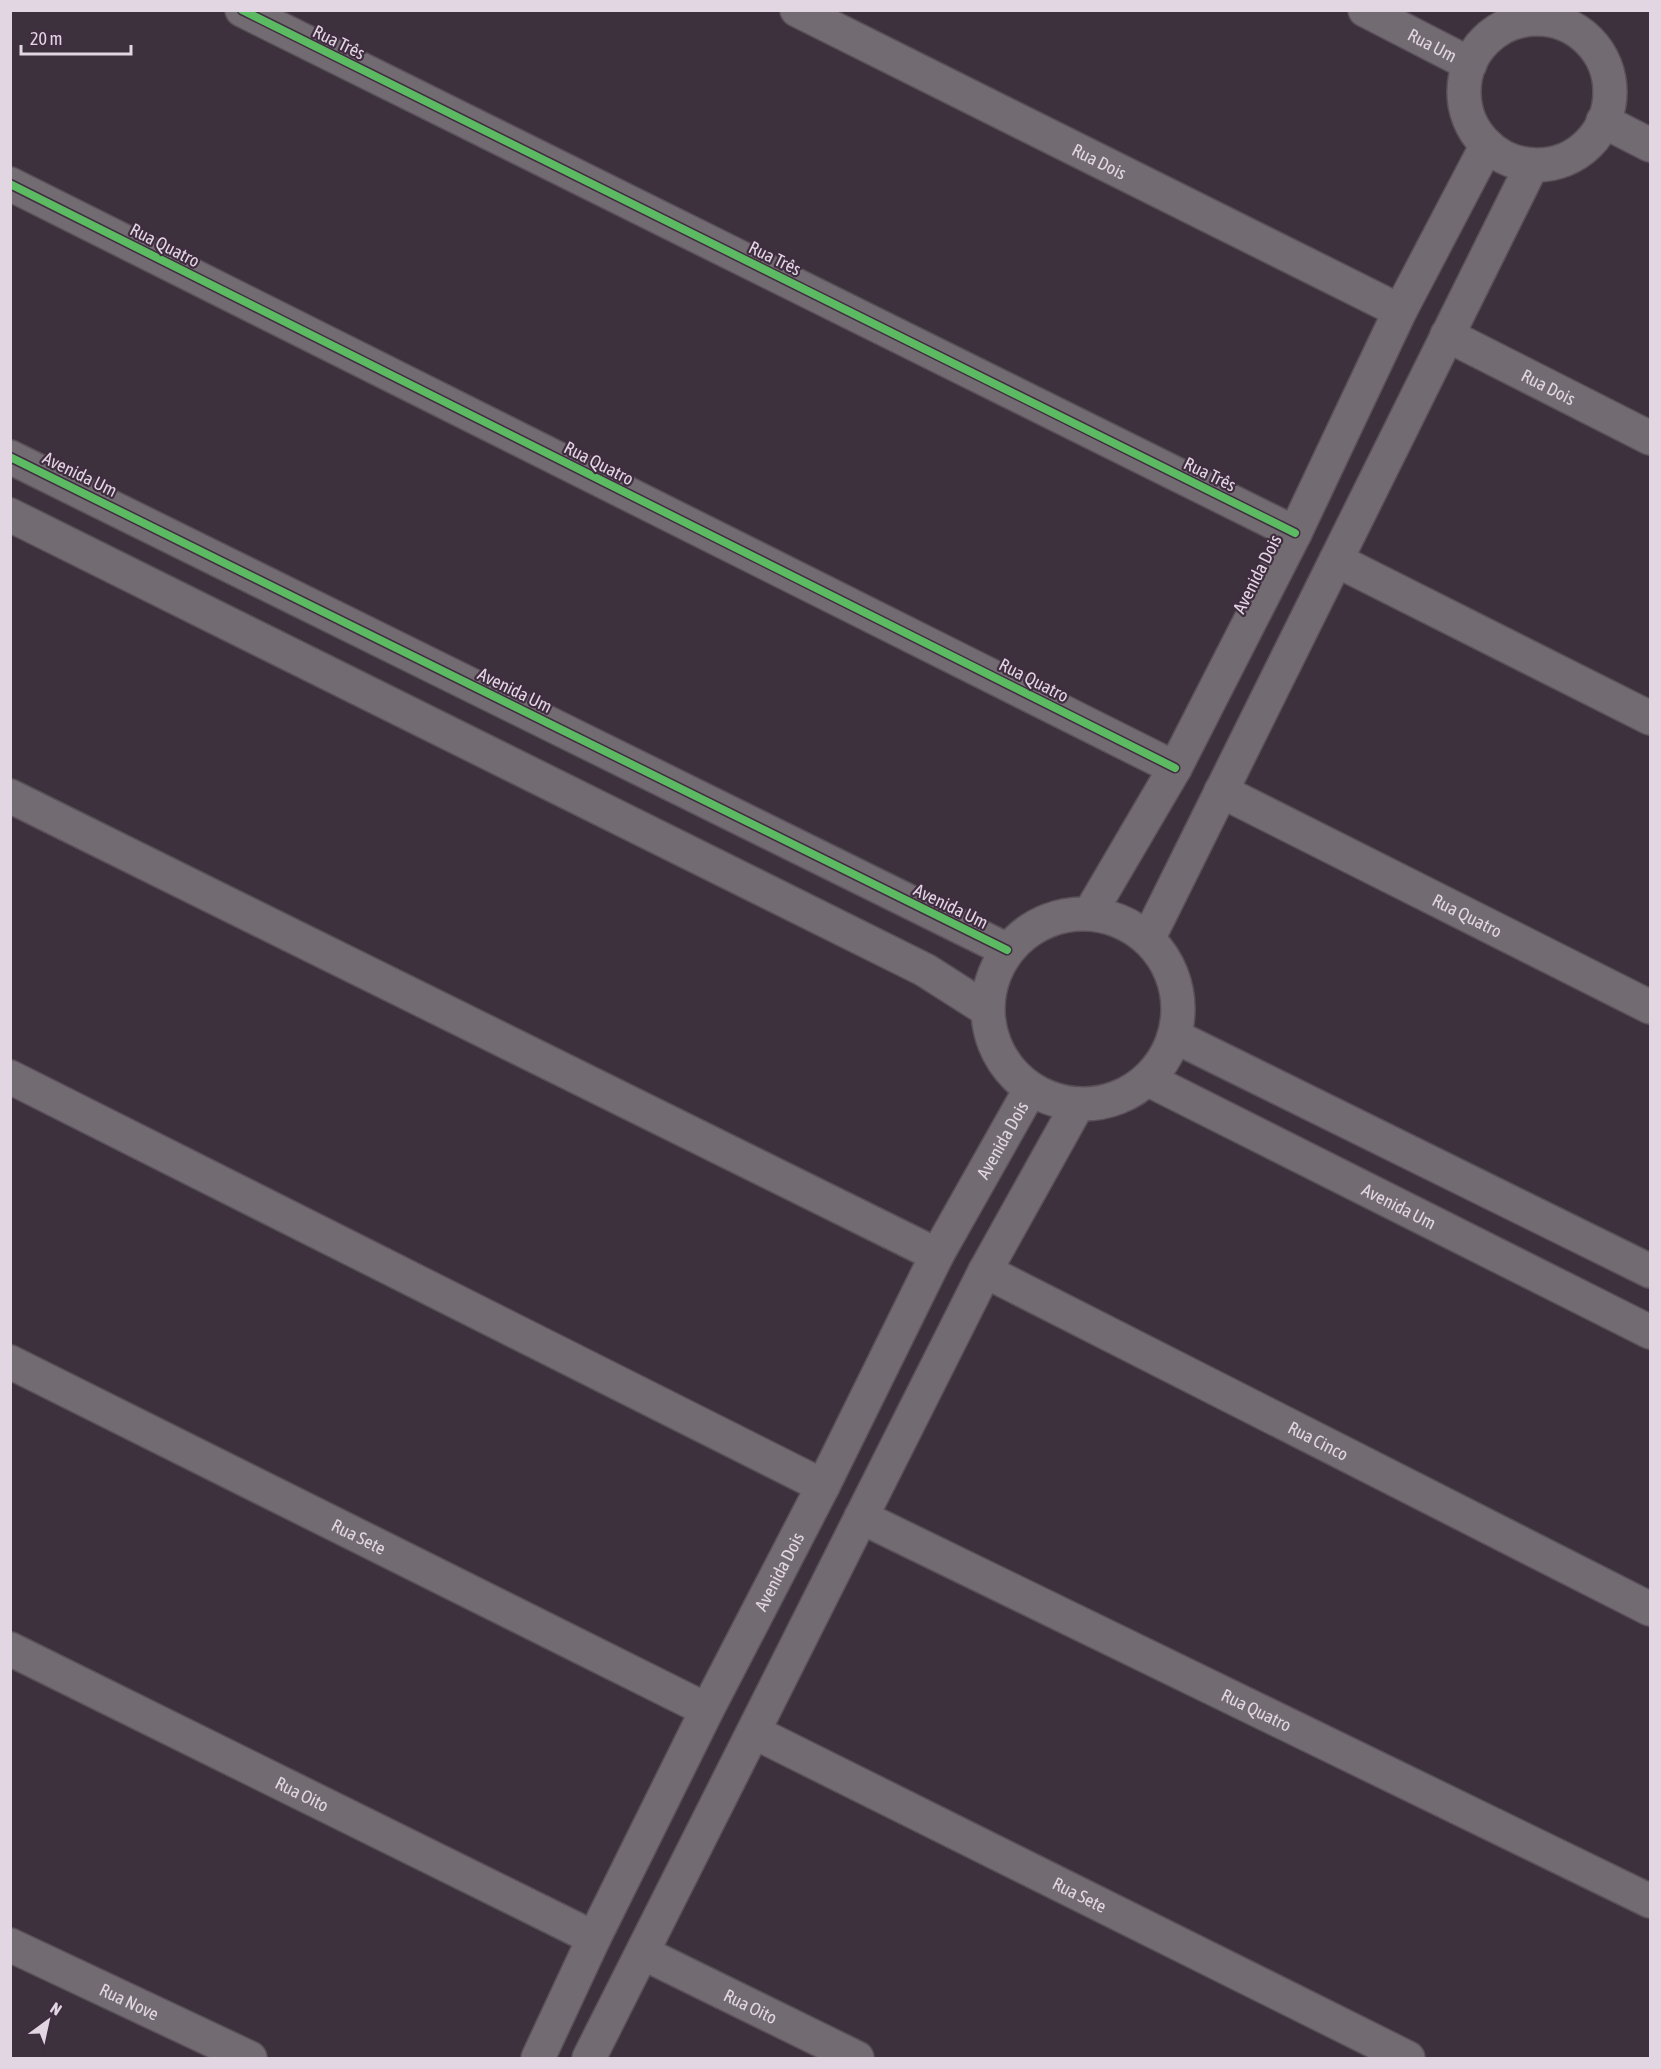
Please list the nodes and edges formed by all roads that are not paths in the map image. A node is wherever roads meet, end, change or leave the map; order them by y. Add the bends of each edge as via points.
1 (242, 10) edge
2 (797, 10) edge
3 (1365, 10) edge
4 (1470, 64) junction
5 (1603, 121) junction
6 (1486, 145) junction
7 (1650, 145) edge
8 (1532, 165) junction
9 (10, 184) edge
10 (1401, 311) junction
11 (1447, 335) junction
12 (1650, 438) edge
13 (10, 456) edge
14 (10, 515) edge
15 (1295, 533) junction
16 (1336, 560) junction
17 (1650, 718) edge
18 (1175, 768) junction
19 (1221, 791) junction
20 (10, 796) edge
21 (1090, 914) junction
22 (1148, 939) junction
23 (1007, 950) junction
24 (1650, 1007) edge
25 (987, 1010) junction
26 (1176, 1037) junction
27 (10, 1077) edge
28 (1149, 1080) junction
29 (1030, 1090) junction
30 (1078, 1104) junction
31 (937, 1255) junction
32 (985, 1271) junction
33 (1650, 1271) edge
34 (1650, 1332) edge
35 (10, 1362) edge
36 (823, 1486) junction
37 (861, 1517) junction
38 (1650, 1609) edge
39 (10, 1649) edge
40 (707, 1710) junction
41 (754, 1732) junction
42 (1650, 1901) edge
43 (594, 1938) junction
44 (10, 1945) edge
45 (643, 1953) junction
46 (250, 2058) edge
47 (538, 2058) edge
48 (589, 2058) edge
49 (857, 2058) edge
50 (1408, 2058) edge

1 - 15 street, Rua Três
2 - 10 street, Rua Dois
3 - 4 street, Rua Um
4 - 5 street via 1475,51 1491,34 1511,23 1533,18 1556,21 1577,31 1594,46 1605,67 1610,89
4 - 6 street via 1465,74 1464,100 1471,124
5 - 7 street
5 - 8 street via 1598,133 1580,151 1558,162
6 - 8 street via 1508,159
6 - 10 street, Avenida Dois
8 - 11 street
9 - 18 street, Rua Quatro
10 - 15 street, Avenida Dois
11 - 12 street, Rua Dois
11 - 16 street
13 - 23 street, Avenida Um
14 - 25 street via 925,970
15 - 18 street, Avenida Dois
16 - 17 street
16 - 19 street
18 - 21 street, Avenida Dois
19 - 22 street
19 - 24 street, Rua Quatro
20 - 31 street
21 - 22 street via 1121,921
21 - 23 street via 1059,916 1030,929
22 - 26 street via 1168,963 1178,994
23 - 25 street via 992,978
25 - 29 street via 992,1041 1007,1069
26 - 28 street via 1169,1056
26 - 33 street
27 - 36 street
28 - 30 street via 1122,1098
28 - 34 street, Avenida Um
29 - 30 street via 1060,1103
29 - 31 street, Avenida Dois
30 - 32 street
31 - 36 street, Avenida Dois
32 - 37 street
32 - 38 street, Rua Cinco
35 - 40 street, Rua Sete
36 - 40 street, Avenida Dois
37 - 41 street
37 - 42 street, Rua Quatro
39 - 43 street, Rua Oito
40 - 43 street, Avenida Dois
41 - 45 street
41 - 50 street, Rua Sete
43 - 47 street, Avenida Dois
44 - 46 street, Rua Nove
45 - 48 street
45 - 49 street, Rua Oito

